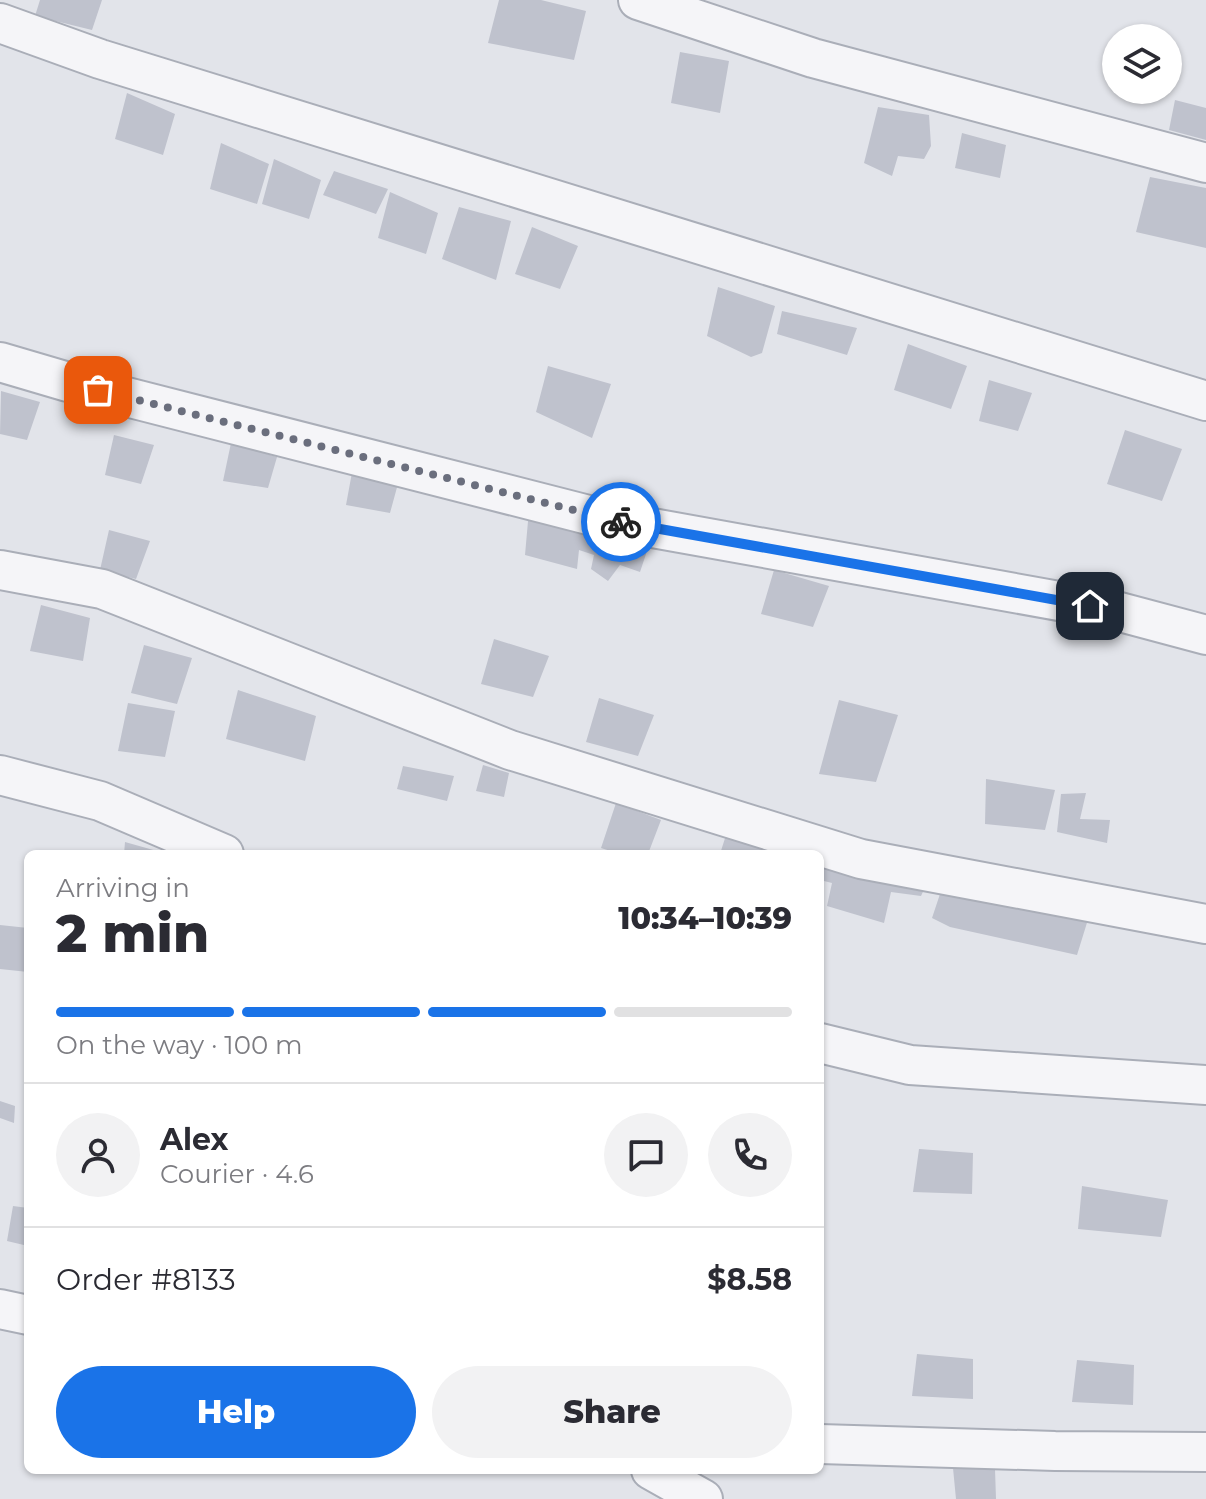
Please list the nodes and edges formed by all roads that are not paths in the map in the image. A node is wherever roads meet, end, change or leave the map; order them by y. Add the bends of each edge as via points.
1 (638, 0) edge
2 (0, 23) edge
3 (1206, 163) edge
4 (0, 362) edge
5 (1206, 401) edge
6 (0, 570) edge
7 (1206, 635) edge
8 (0, 775) edge
9 (215, 850) edge
10 (1206, 924) edge
11 (824, 1044) edge
12 (1206, 1085) edge
13 (0, 1309) edge
14 (24, 1314) edge
15 (824, 1444) edge
16 (1206, 1452) edge
17 (658, 1474) edge
18 (703, 1499) edge

1 - 3 street via 813,58
2 - 5 street via 160,78
4 - 7 street via 608,520 1120,612
6 - 10 street via 102,589 510,750 861,859
8 - 9 street via 100,801
11 - 12 street via 910,1065
13 - 14 street
15 - 16 street
17 - 18 street

